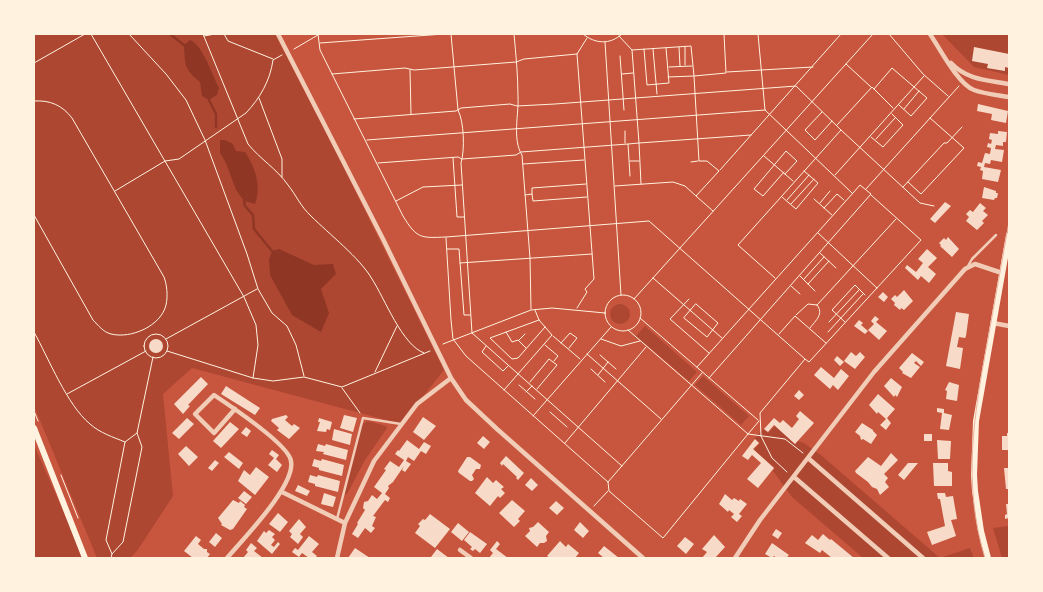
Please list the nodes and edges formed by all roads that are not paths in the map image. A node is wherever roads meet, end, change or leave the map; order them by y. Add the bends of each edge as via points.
1 (278, 34) edge
2 (930, 34) edge
3 (946, 58) junction
4 (1009, 84) edge
5 (1009, 97) edge
6 (996, 235) dead end
7 (1009, 235) edge
8 (968, 266) junction
9 (1002, 272) junction
10 (993, 323) junction
11 (1009, 326) edge
12 (451, 378) junction
13 (235, 409) junction
14 (401, 424) junction
15 (34, 428) edge
16 (808, 458) junction
17 (794, 477) junction
18 (282, 492) junction
19 (336, 519) junction
20 (345, 523) junction
21 (460, 550) dead end
22 (85, 558) edge
23 (227, 558) edge
24 (337, 558) edge
25 (471, 558) edge
26 (643, 558) edge
27 (735, 558) edge
28 (888, 558) edge
29 (924, 558) edge
30 (988, 558) edge

1 - 12 street
2 - 3 street
3 - 4 street via 965,75
3 - 5 street via 963,83 974,90
6 - 8 lane
7 - 9 main road
8 - 9 street via 975,264
8 - 16 street via 874,372
9 - 10 main road
10 - 11 street
10 - 30 main road via 976,421 974,458 978,510
12 - 14 street via 417,404
12 - 26 street via 466,400
13 - 13 street via 214,395 195,414 214,433
13 - 18 street via 281,445 292,460 291,474
14 - 19 lane via 363,418
14 - 20 street via 368,472
15 - 22 main road
16 - 17 street
16 - 29 street
17 - 27 street
17 - 28 street
18 - 19 street
18 - 23 street
19 - 20 street
20 - 24 street
21 - 25 street

